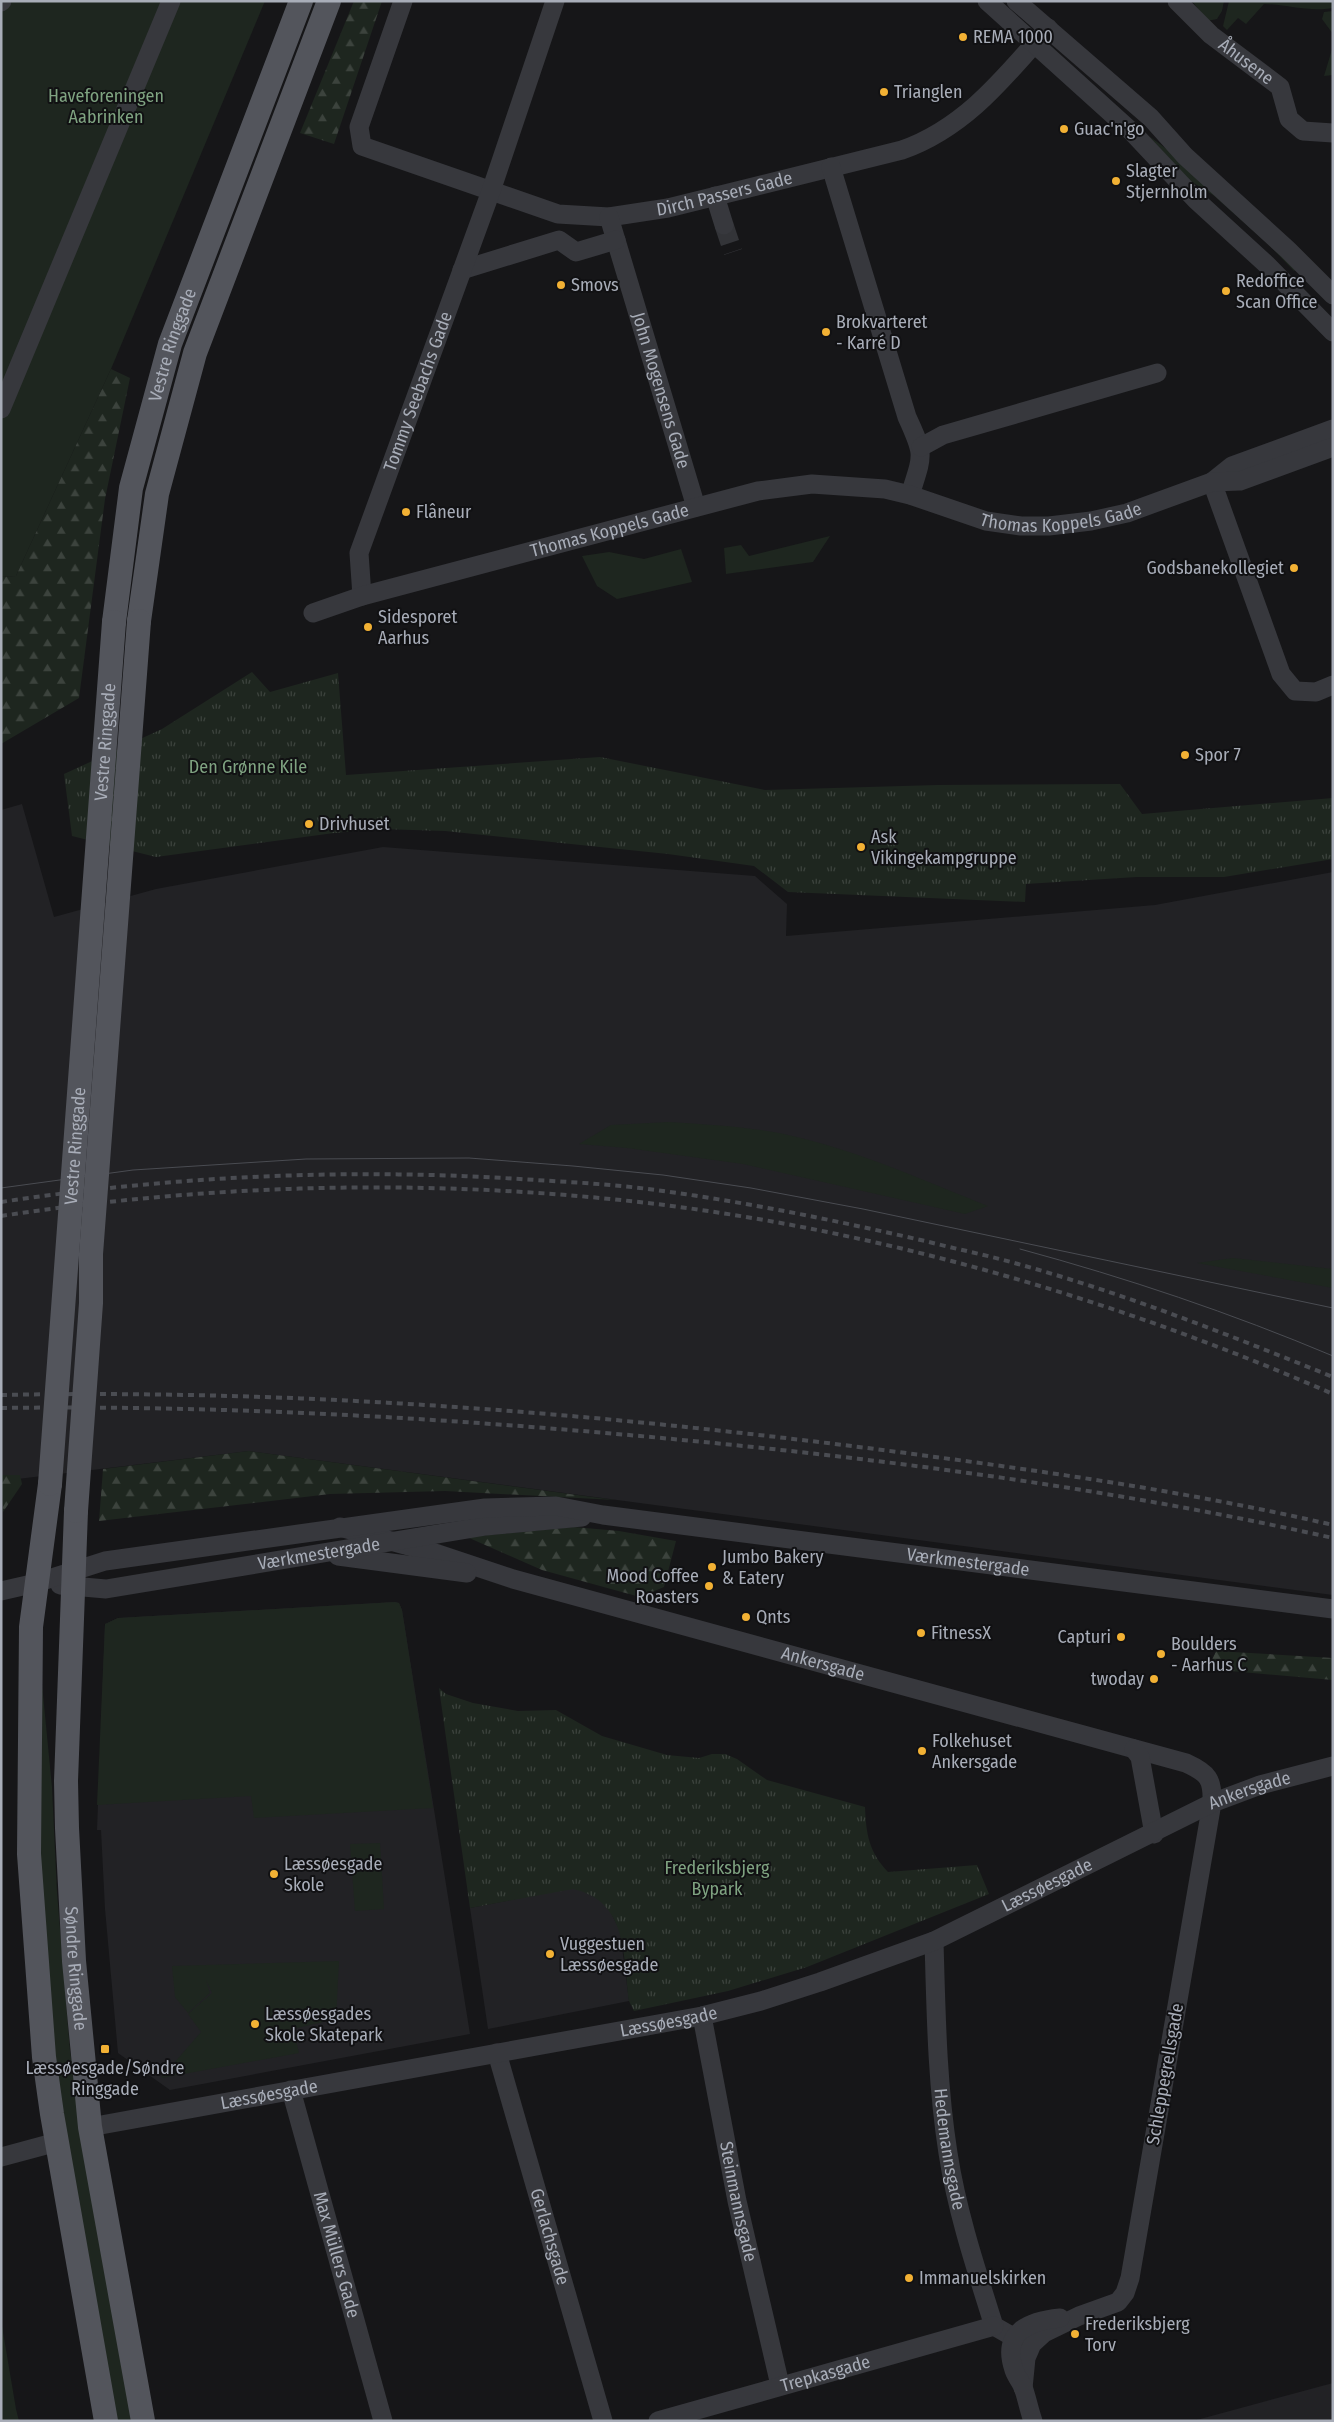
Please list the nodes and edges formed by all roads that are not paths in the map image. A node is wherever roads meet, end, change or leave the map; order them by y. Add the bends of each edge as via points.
1 (171, 1) edge
2 (301, 1) edge
3 (329, 1) edge
4 (403, 1) edge
5 (554, 1) edge
6 (987, 1) edge
7 (1016, 1) edge
8 (1177, 1) edge
9 (1048, 28) junction
10 (1034, 44) junction
11 (1333, 133) edge
12 (831, 167) junction
13 (491, 191) junction
14 (715, 196) junction
15 (609, 217) junction
16 (724, 225) tunnel mouth
17 (616, 240) junction
18 (462, 270) junction
19 (1329, 284) edge
20 (1303, 302) junction
21 (1333, 332) edge
22 (1157, 373) dead end
23 (7, 382) edge
24 (1, 409) edge
25 (1333, 429) edge
26 (921, 447) junction
27 (1333, 447) edge
28 (1212, 482) junction
29 (910, 495) junction
30 (696, 507) junction
31 (362, 596) junction
32 (312, 613) dead end
33 (1333, 686) edge
34 (76, 1511) joint
35 (603, 1515) junction
36 (340, 1528) junction
37 (388, 1542) junction
38 (318, 1554) junction
39 (73, 1579) junction
40 (513, 1579) junction
41 (36, 1583) junction
42 (1, 1591) edge
43 (1333, 1609) edge
44 (1134, 1748) junction
45 (1333, 1766) edge
46 (1212, 1803) junction
47 (1154, 1834) junction
48 (934, 1942) junction
49 (702, 2016) junction
50 (497, 2053) junction
51 (291, 2090) junction
52 (90, 2127) junction
53 (57, 2142) junction
54 (4, 2156) edge
55 (1079, 2316) junction
56 (994, 2326) junction
57 (1016, 2338) junction
58 (780, 2385) junction
59 (1023, 2388) junction
60 (100, 2392) junction
61 (101, 2421) edge
62 (106, 2421) edge
63 (142, 2421) edge
64 (383, 2421) edge
65 (603, 2421) edge
66 (658, 2421) edge
67 (1033, 2421) edge

1 - 23 street
2 - 41 main road, Vestre Ringgade, bridge via 170,344 131,488 114,622 47,1512
3 - 34 main road, Vestre Ringgade, bridge via 194,354 157,494 139,621 91,1254 91,1303
4 - 13 street, Dirch Passers Gade via 359,127 362,146
5 - 13 street, Tommy Seebachs Gade
6 - 10 street
7 - 9 street
8 - 11 street, Åhusene via 1211,35 1280,87 1289,119 1304,131
9 - 10 street, Dirch Passers Gade
9 - 19 street via 1151,118 1185,156
10 - 12 street, Dirch Passers Gade via 981,101 939,134 902,150
10 - 20 street via 1132,132 1196,200
12 - 14 street, Dirch Passers Gade
12 - 26 street via 906,417
13 - 15 street, Dirch Passers Gade via 558,214
13 - 18 street, Tommy Seebachs Gade
14 - 15 street, Dirch Passers Gade via 668,208
14 - 16 street
15 - 17 street, John Mogensens Gade
17 - 18 street via 576,252 559,240
17 - 30 street, John Mogensens Gade
18 - 31 street, Tommy Seebachs Gade via 359,553
19 - 20 street
20 - 21 street
22 - 26 street via 943,435
23 - 24 street
25 - 28 street, Thomas Koppels Gade via 1232,466
26 - 29 street via 921,461
27 - 28 street, Thomas Koppels Gade via 1240,481
28 - 29 street, Thomas Koppels Gade via 1127,513 1091,522 1049,526 986,521
28 - 33 street via 1281,674 1295,691 1316,692
29 - 30 street, Thomas Koppels Gade via 884,489 812,484 758,491
30 - 31 street, Thomas Koppels Gade
31 - 32 street, Thomas Koppels Gade
34 - 39 main road, Søndre Ringgade
35 - 36 street, Værkmestergade via 556,1506 519,1506
35 - 37 street, Værkmestergade via 486,1526
35 - 43 street, Værkmestergade
36 - 37 street, Ankersgade
36 - 39 street, Værkmestergade via 105,1561
37 - 38 street, Værkmestergade
37 - 40 street, Ankersgade via 438,1554
38 - 39 street, Værkmestergade via 106,1589
38 - 40 street, Ankersgade
39 - 41 street, Værkmestergade
39 - 52 main road, Søndre Ringgade via 67,1828 74,1961
40 - 44 street, Ankersgade
41 - 42 street, Værkmestergade
41 - 53 main road via 31,1645 29,1854 44,2057
44 - 46 street, Ankersgade via 1198,1768 1212,1785
44 - 47 street via 1140,1757
45 - 46 street, Ankersgade via 1260,1785
46 - 47 street, Læssøesgade
46 - 55 street, Schleppegrellsgade via 1130,2278 1118,2302
47 - 48 street, Læssøesgade
48 - 49 street, Læssøesgade via 803,1988
48 - 56 street, Hedemannsgade via 938,2063 948,2154 965,2232
49 - 50 street, Læssøesgade
49 - 58 street, Steinmannsgade via 737,2201
50 - 51 street, Læssøesgade
50 - 65 street, Gerlachsgade
51 - 52 street, Læssøesgade
51 - 64 street, Max Müllers Gade
52 - 63 main road, Søndre Ringgade
53 - 54 street
53 - 60 main road
55 - 57 street via 1028,2324
55 - 59 street via 1044,2333 1032,2344 1026,2358
56 - 57 street
56 - 58 street, Trepkasgade
57 - 59 street via 1011,2356
58 - 66 street, Trepkasgade
59 - 67 street
60 - 61 main road
60 - 62 main road

